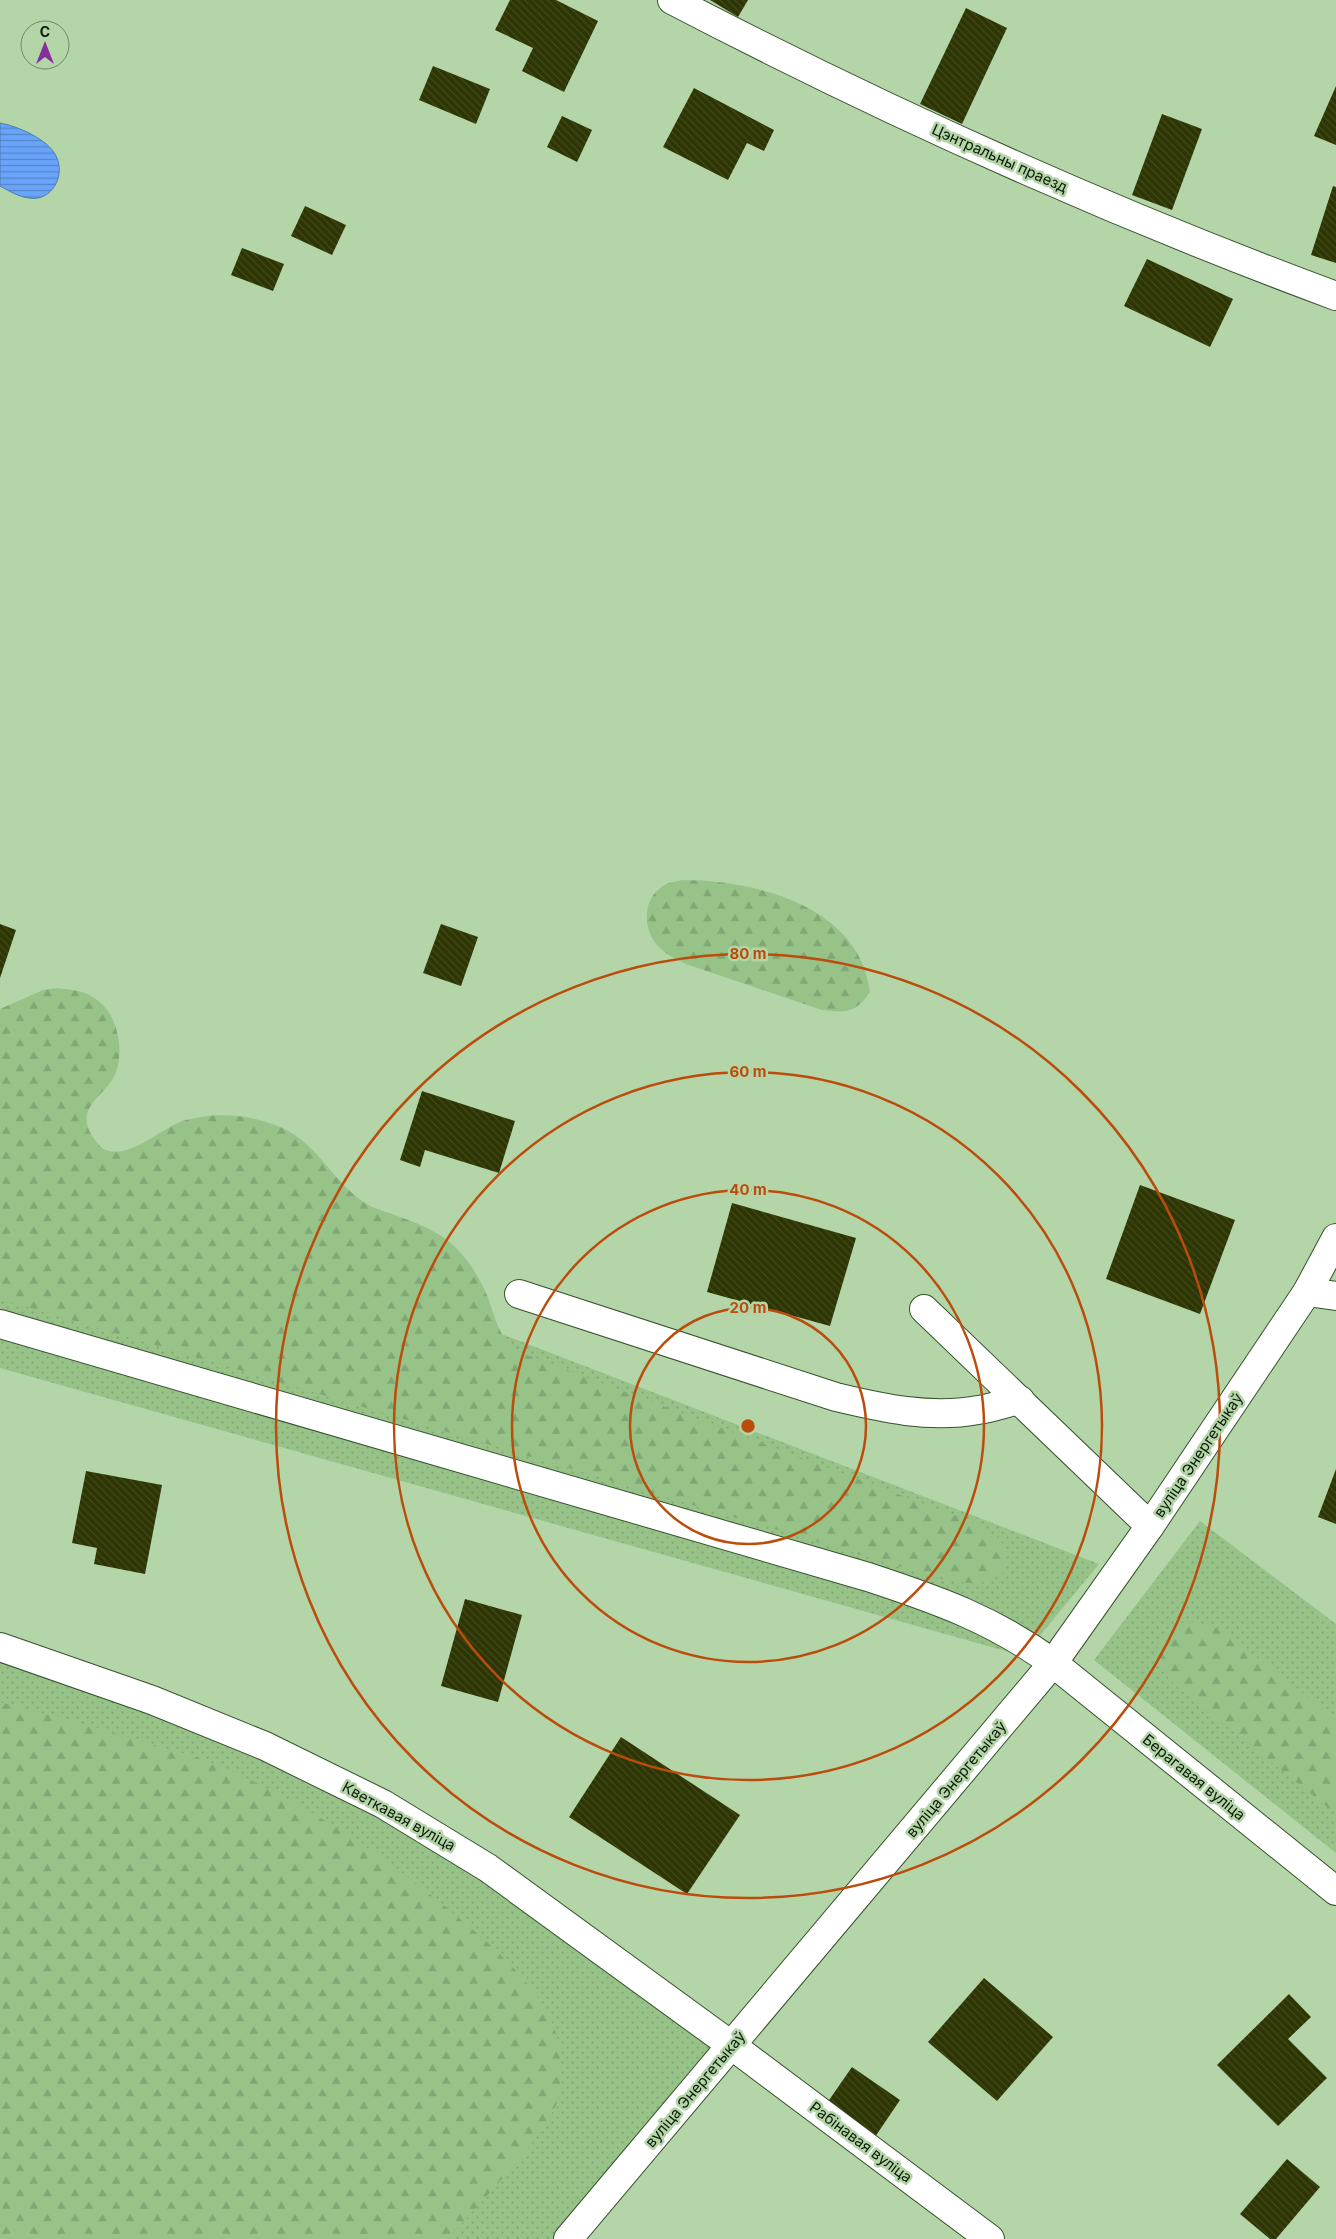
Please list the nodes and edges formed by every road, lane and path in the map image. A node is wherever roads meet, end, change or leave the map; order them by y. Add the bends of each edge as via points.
1 (672, 0) edge
2 (1336, 296) edge
3 (1336, 1238) edge
4 (1308, 1292) junction
5 (520, 1294) dead end
6 (1336, 1296) edge
7 (924, 1309) dead end
8 (0, 1324) edge
9 (1020, 1400) junction
10 (1150, 1526) junction
11 (0, 1647) edge
12 (1053, 1663) junction
13 (1336, 1891) edge
14 (732, 2045) junction
15 (568, 2239) edge
16 (990, 2239) edge

1 - 2 street, Цэнтральны праезд via 834,82 1038,175
3 - 4 street, вуліца Энергетыкаў
4 - 6 street
4 - 10 street, вуліца Энергетыкаў
5 - 9 street via 836,1397 884,1409 932,1413 977,1411
7 - 9 street
8 - 12 street, Берагавая вуліца via 868,1577 976,1616 1019,1639
9 - 10 street
10 - 12 street, вуліца Энергетыкаў
11 - 14 street, Кветкавая вуліца via 152,1700 264,1746 382,1804 488,1868
12 - 13 street, Берагавая вуліца
12 - 14 street, вуліца Энергетыкаў
14 - 15 street, вуліца Энергетыкаў
14 - 16 street, Рабінавая вуліца

